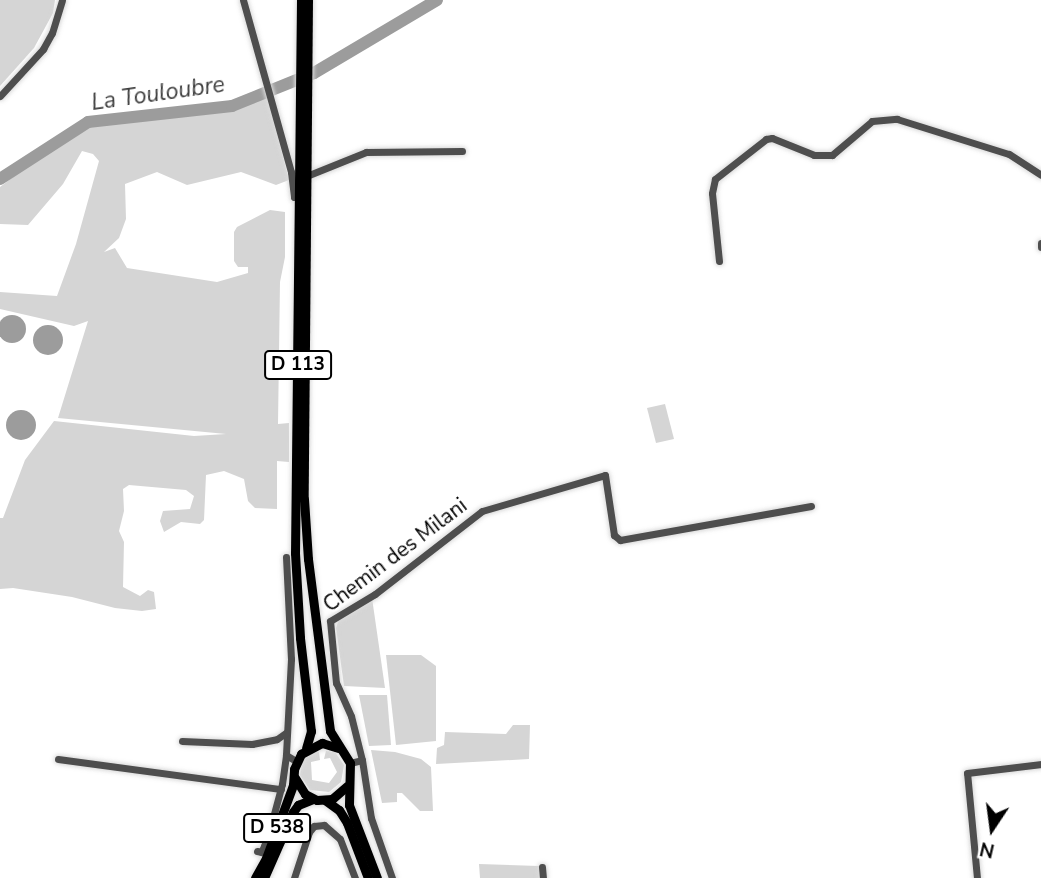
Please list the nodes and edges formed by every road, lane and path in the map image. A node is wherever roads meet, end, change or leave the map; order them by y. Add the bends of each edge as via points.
1 (62, 0) edge
2 (243, 0) edge
3 (301, 0) edge
4 (308, 0) edge
5 (304, 64) junction
6 (0, 96) edge
7 (462, 151) dead end
8 (1041, 175) edge
9 (303, 177) junction
10 (303, 196) junction
11 (719, 261) dead end
12 (811, 506) dead end
13 (286, 557) dead end
14 (287, 733) junction
15 (182, 741) dead end
16 (306, 748) junction
17 (338, 748) junction
18 (286, 755) junction
19 (58, 759) dead end
20 (362, 760) junction
21 (296, 761) junction
22 (350, 763) junction
23 (1041, 764) edge
24 (295, 777) junction
25 (347, 786) junction
26 (281, 789) junction
27 (313, 799) junction
28 (325, 800) junction
29 (257, 851) dead end
30 (542, 867) dead end
31 (255, 878) edge
32 (264, 878) edge
33 (294, 878) edge
34 (355, 878) edge
35 (368, 878) edge
36 (377, 878) edge
37 (392, 878) edge
38 (542, 878) edge
39 (977, 878) edge

1 - 6 street via 43,49
2 - 10 street via 294,197
3 - 5 main road, D 113
4 - 5 main road, D 113
5 - 9 main road, D 113
7 - 9 street via 366,152
8 - 11 street via 1009,154 897,119 872,121 832,155 814,155 766,139 715,179 712,193
9 - 10 main road, D 113
10 - 16 main road, D 113 via 295,553 311,731
10 - 17 main road, D 113 via 306,535 330,731
12 - 20 street, Chemin des Milani via 620,540 614,535 605,475 482,511 375,594 330,621 335,683 351,716
13 - 14 street
14 - 15 street via 252,744
14 - 18 street
16 - 17 main road via 322,743
16 - 21 main road
17 - 22 main road
18 - 21 street
18 - 26 street
19 - 26 street
20 - 22 street
20 - 37 street via 371,818
21 - 24 main road
22 - 25 main road
23 - 39 street via 967,773
24 - 27 main road via 304,794
24 - 31 main road, D 538
25 - 28 main road via 338,796
25 - 36 main road via 349,805
26 - 29 street via 264,846
27 - 28 main road
27 - 32 main road, D 538 via 293,812
28 - 35 main road via 347,823
30 - 38 street
33 - 34 street via 314,825 324,825 340,839

